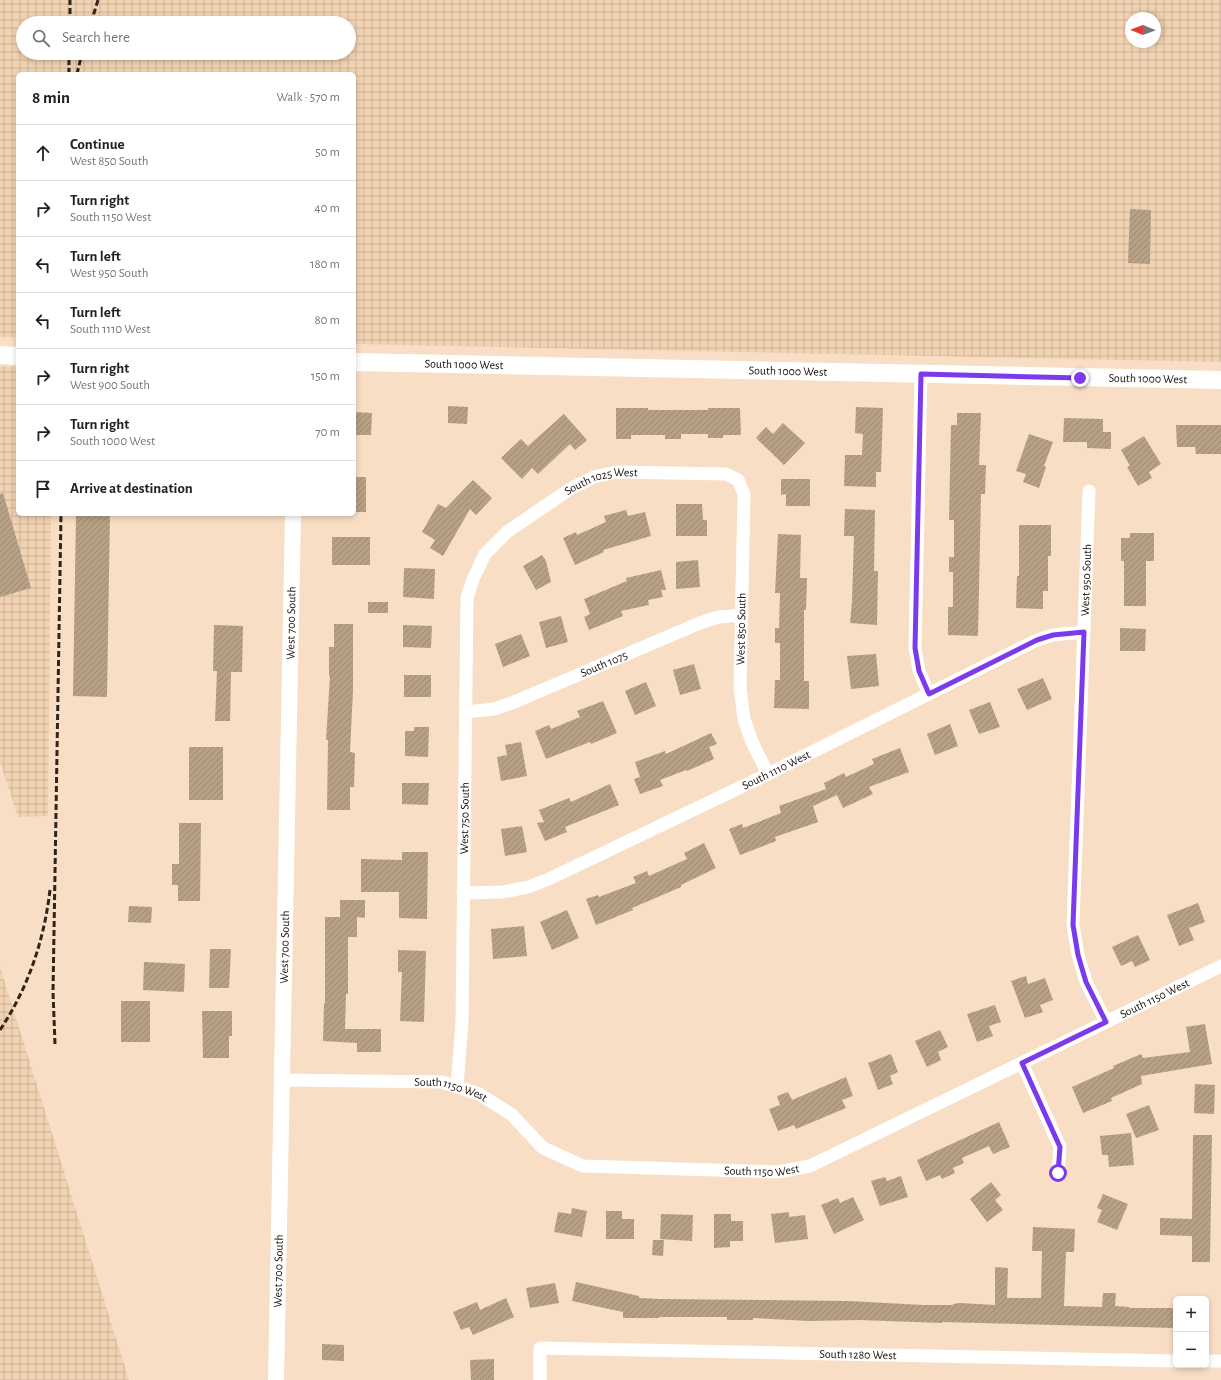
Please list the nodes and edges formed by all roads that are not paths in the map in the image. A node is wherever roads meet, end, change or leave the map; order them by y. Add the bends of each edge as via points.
1 (0, 355) edge
2 (16, 356) edge
3 (356, 362) edge
4 (921, 374) junction
5 (1221, 380) edge
6 (738, 480) joint
7 (1089, 491) dead end
8 (293, 516) edge
9 (485, 554) joint
10 (742, 615) junction
11 (1084, 632) junction
12 (929, 694) junction
13 (465, 712) junction
14 (768, 774) junction
15 (464, 894) junction
16 (1221, 966) edge
17 (1106, 1022) junction
18 (1022, 1063) junction
19 (282, 1080) junction
20 (457, 1086) junction
21 (1058, 1173) dead end
22 (1173, 1360) edge
23 (1209, 1361) edge
24 (1221, 1361) edge
25 (276, 1380) edge
26 (540, 1380) edge

1 - 2 main road
3 - 4 main road, South 1000 West
4 - 5 main road, South 1000 West
4 - 12 street via 915,648 919,671
6 - 9 street, South 1025 West via 726,474 616,472 594,477 570,489 507,532
6 - 10 street, West 850 South via 744,494
7 - 11 street, West 950 South
8 - 19 street, West 700 South
9 - 13 street, West 750 South via 467,598
10 - 13 street, South 1075 via 718,617 700,623 494,710
10 - 14 street, West 850 South via 740,688 744,719
11 - 12 street, South 1110 West via 1053,635 1037,640
11 - 17 street, West 950 South via 1073,925 1086,982
12 - 14 street, South 1110 West
13 - 15 street, West 750 South
14 - 15 street, South 1110 West via 549,879 503,892
15 - 20 street, West 750 South via 462,1022
16 - 17 street, South 1150 West
17 - 18 street, South 1150 West
18 - 20 street, South 1150 West via 810,1166 778,1172 583,1166 543,1148 511,1114 479,1094
18 - 21 street via 1060,1147
19 - 20 street, South 1150 West via 442,1082
19 - 25 street, West 700 South
22 - 26 street, South 1280 West via 540,1348
23 - 24 street

